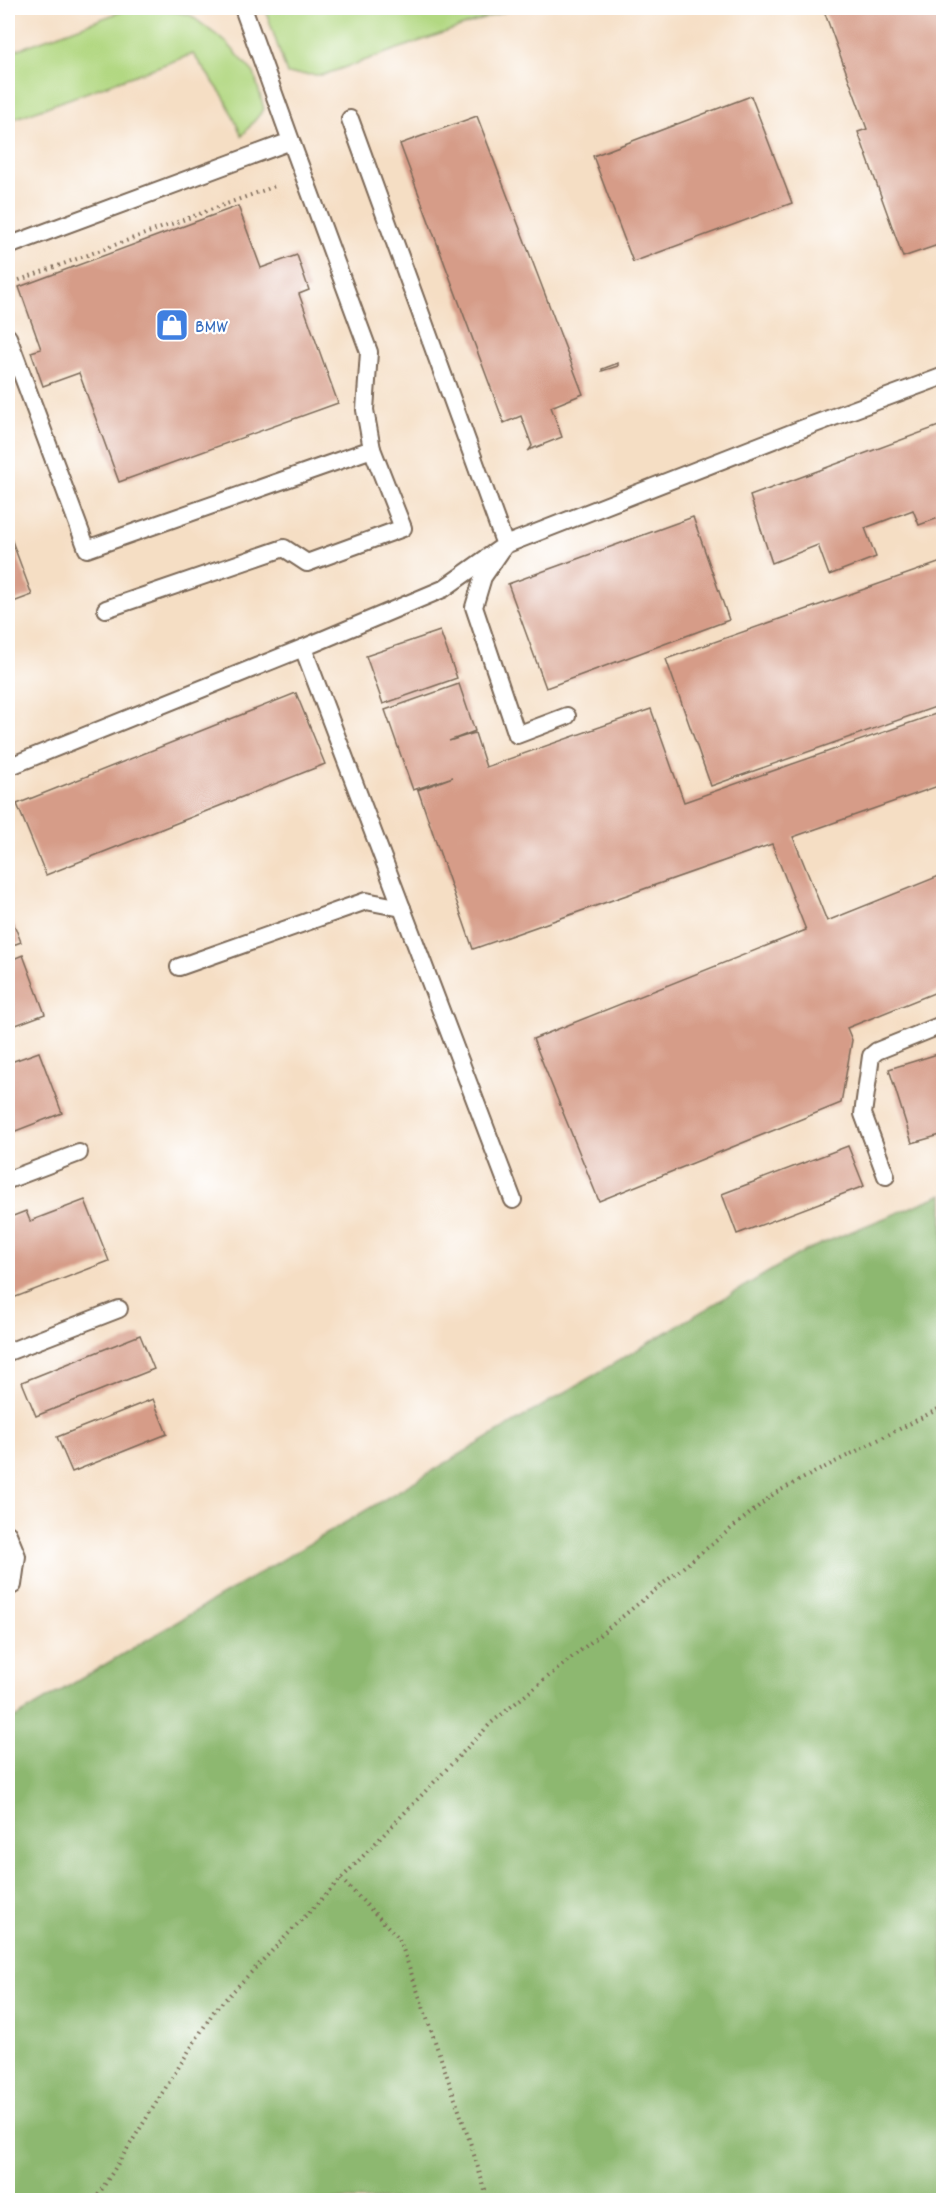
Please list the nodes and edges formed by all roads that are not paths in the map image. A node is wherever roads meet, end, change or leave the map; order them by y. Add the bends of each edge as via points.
1 (243, 8) edge
2 (350, 119) dead end
3 (291, 141) junction
4 (8, 246) edge
5 (8, 337) edge
6 (944, 376) edge
7 (372, 449) junction
8 (505, 545) junction
9 (106, 609) dead end
10 (303, 648) junction
11 (567, 716) dead end
12 (8, 767) edge
13 (402, 908) junction
14 (179, 967) dead end
15 (944, 1024) edge
16 (79, 1153) dead end
17 (886, 1176) dead end
18 (8, 1180) edge
19 (513, 1200) dead end
20 (119, 1309) dead end
21 (8, 1352) edge
22 (8, 1534) edge
23 (8, 1587) edge

1 - 3 lane
2 - 8 lane
3 - 4 lane
3 - 7 lane via 369,352 365,410
5 - 7 lane via 87,549
6 - 8 lane
7 - 9 lane via 403,528 307,563 284,548
8 - 10 lane via 443,589
8 - 11 lane via 483,577 474,607 517,735
10 - 12 lane
10 - 13 lane
13 - 14 lane via 366,901
13 - 19 lane
15 - 17 lane via 871,1056 863,1114
16 - 18 lane
20 - 21 lane
22 - 23 lane via 17,1556 13,1585

